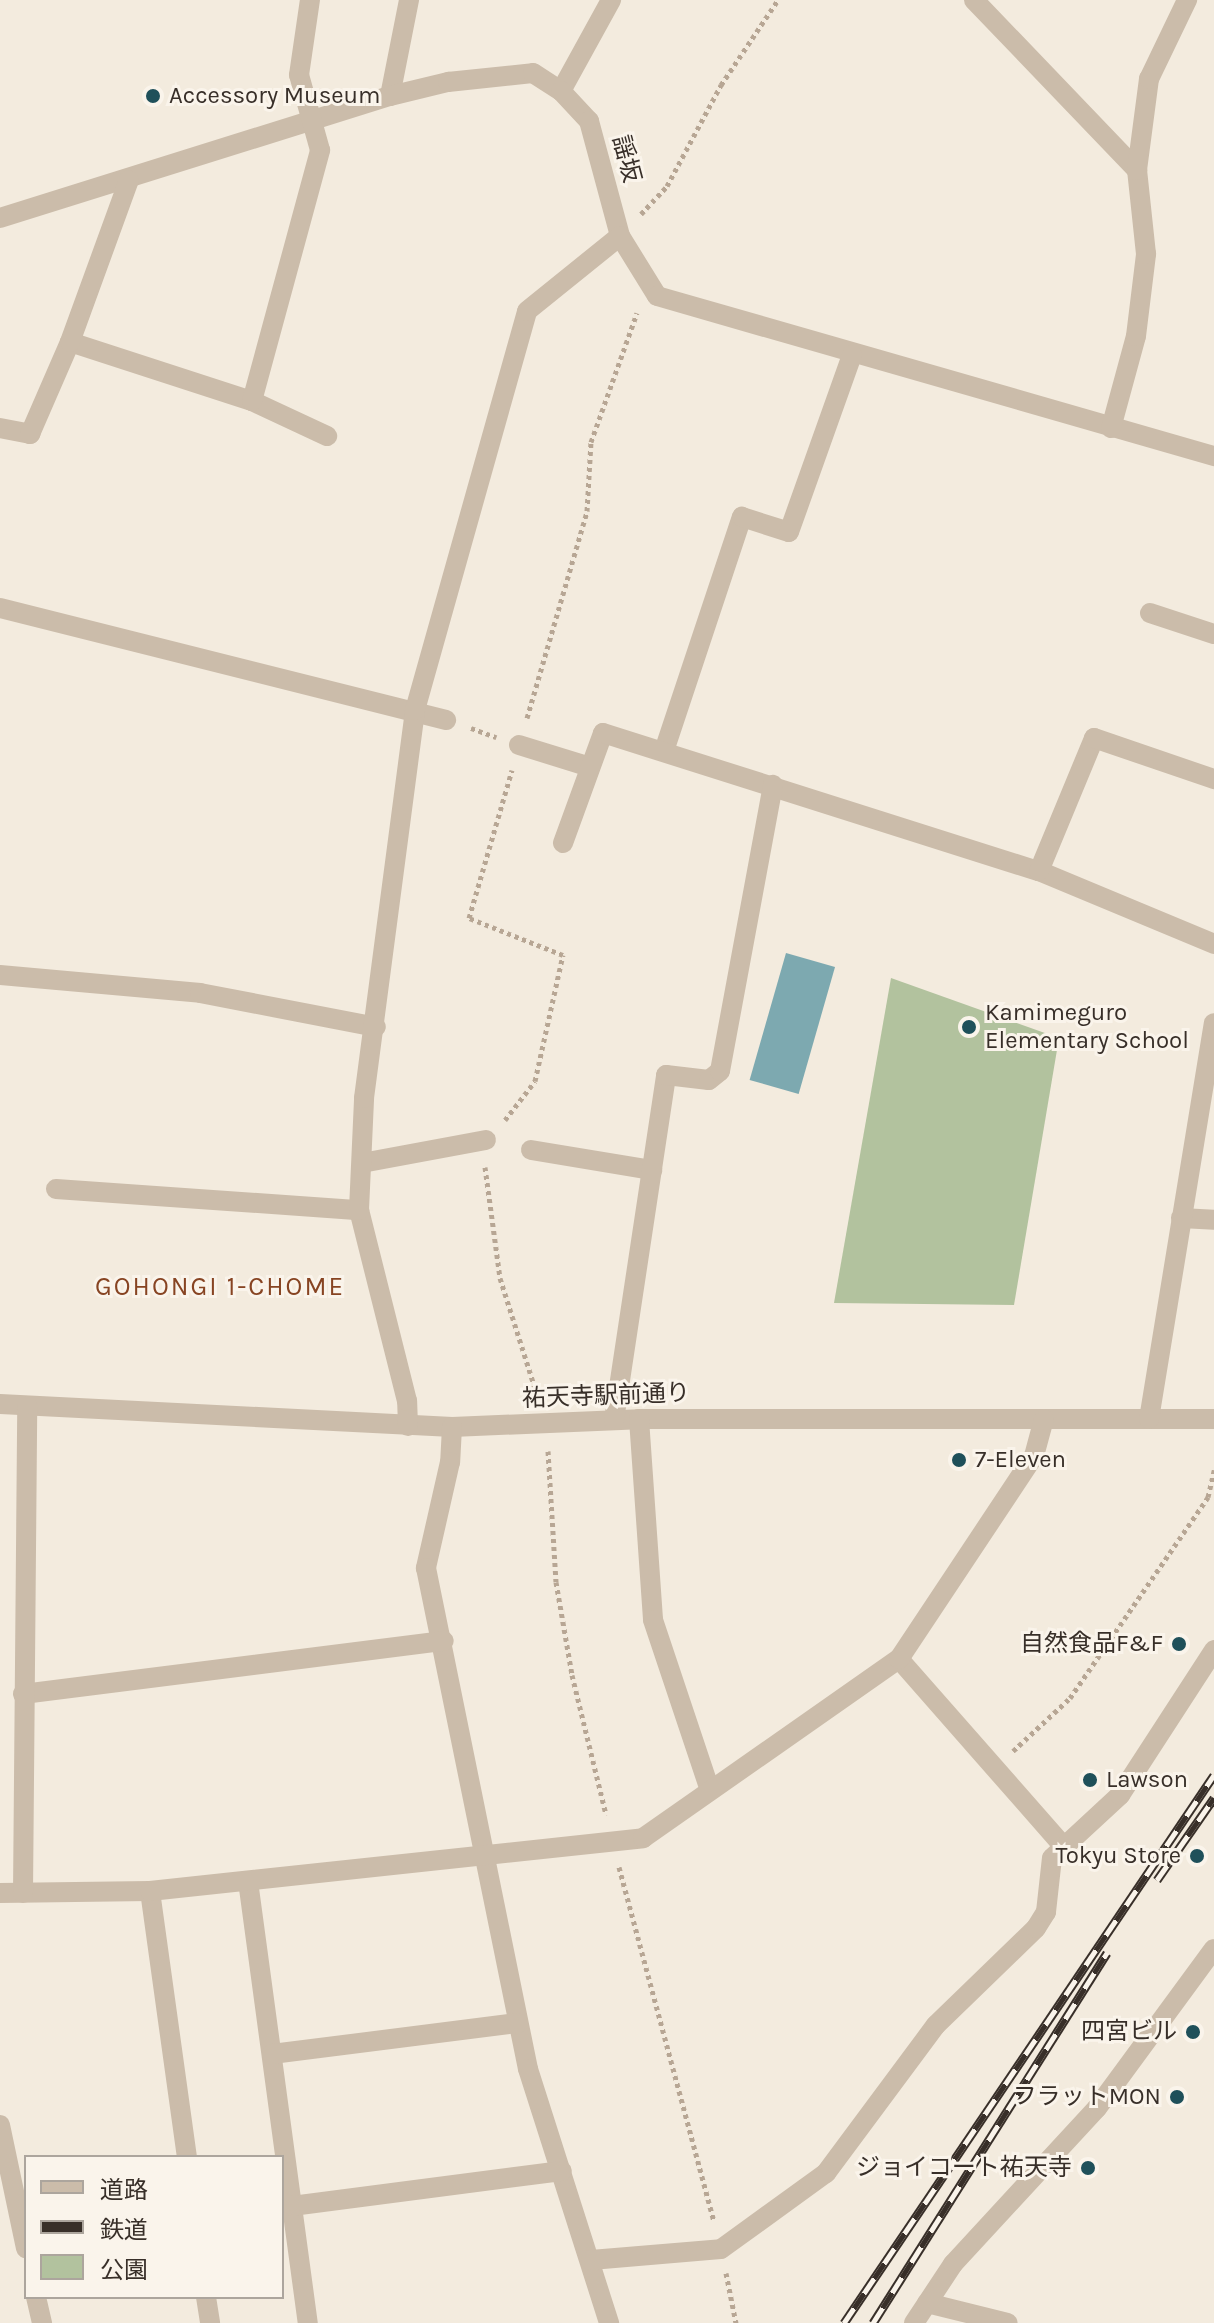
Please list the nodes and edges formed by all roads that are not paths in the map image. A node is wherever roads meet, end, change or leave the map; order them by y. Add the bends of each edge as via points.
1 (310, 0) edge
2 (409, 0) edge
3 (611, 0) edge
4 (974, 0) edge
5 (1187, 0) edge
6 (561, 91) junction
7 (390, 96) junction
8 (311, 124) junction
9 (1137, 170) junction
10 (129, 180) junction
11 (0, 218) edge
12 (620, 236) junction
13 (70, 342) junction
14 (852, 355) junction
15 (252, 401) junction
16 (0, 428) edge
17 (1111, 428) junction
18 (327, 436) dead end
19 (1214, 456) edge
20 (0, 608) edge
21 (1150, 613) dead end
22 (1214, 634) edge
23 (415, 710) junction
24 (446, 720) road end
25 (519, 745) road end
26 (664, 751) junction
27 (590, 767) junction
28 (1214, 779) edge
29 (773, 785) junction
30 (563, 843) dead end
31 (1039, 871) junction
32 (1214, 944) edge
33 (0, 975) edge
34 (1214, 1023) edge
35 (376, 1027) junction
36 (486, 1140) road end
37 (531, 1150) dead end
38 (362, 1163) junction
39 (652, 1170) junction
40 (56, 1189) dead end
41 (359, 1210) junction
42 (1181, 1218) junction
43 (1214, 1220) edge
44 (0, 1404) edge
45 (27, 1406) junction
46 (639, 1419) junction
47 (1044, 1419) junction
48 (1149, 1419) junction
49 (1214, 1419) edge
50 (614, 1420) junction
51 (408, 1426) junction
52 (452, 1427) junction
53 (444, 1641) junction
54 (1214, 1650) edge
55 (899, 1659) junction
56 (23, 1694) junction
57 (710, 1790) junction
58 (1064, 1847) junction
59 (483, 1853) junction
60 (248, 1881) junction
61 (150, 1891) junction
62 (0, 1893) edge
63 (23, 1893) junction
64 (1214, 1949) edge
65 (518, 2023) junction
66 (272, 2054) junction
67 (0, 2125) edge
68 (187, 2155) edge
69 (562, 2171) junction
70 (292, 2206) junction
71 (24, 2239) edge
72 (591, 2260) junction
73 (36, 2299) edge
74 (206, 2299) edge
75 (927, 2303) junction
76 (42, 2323) edge
77 (210, 2323) edge
78 (308, 2323) edge
79 (609, 2323) edge
80 (914, 2323) edge
81 (1008, 2323) edge

1 - 8 street via 299,75
2 - 7 street
3 - 6 street
4 - 9 street
5 - 9 street via 1149,79
6 - 7 street, 謡坂 via 533,73 448,82
6 - 12 street, 謡坂 via 589,121
7 - 8 street, 謡坂
8 - 10 street, 謡坂
8 - 15 street via 320,150
9 - 17 street via 1146,254 1136,336
10 - 11 street, 謡坂
10 - 13 street
12 - 14 street, 謡坂 via 657,296
12 - 23 street via 527,311
13 - 15 street
13 - 16 street via 30,434
14 - 17 street, 謡坂
14 - 26 street via 789,532 742,517
15 - 18 street
17 - 19 street, 謡坂
20 - 23 street
21 - 22 street
23 - 24 street
23 - 35 street
25 - 27 street
26 - 27 street via 603,733
26 - 29 street
27 - 30 street
28 - 31 street via 1094,738
29 - 31 street
29 - 39 street via 720,1071 709,1080 666,1075
31 - 32 street
33 - 35 street via 185,991
34 - 42 street
35 - 38 street via 364,1098
36 - 38 street
37 - 39 street
38 - 41 street
39 - 50 street
40 - 41 street
41 - 51 street via 407,1401
42 - 43 street
42 - 48 street
44 - 45 street, 祐天寺駅前通り
45 - 51 street, 祐天寺駅前通り
45 - 56 street
46 - 47 street, 祐天寺駅前通り
46 - 50 street, 祐天寺駅前通り
46 - 57 street via 653,1620
47 - 48 street, 祐天寺駅前通り
47 - 55 street via 1034,1456
48 - 49 street, 祐天寺駅前通り
50 - 52 street, 祐天寺駅前通り
51 - 52 street, 祐天寺駅前通り
52 - 53 street via 450,1462 426,1568
53 - 56 street
53 - 59 street
54 - 58 street via 1120,1795
55 - 57 street
55 - 58 street
56 - 63 street
57 - 59 street via 643,1838
58 - 72 street via 1052,1858 1046,1912 1036,1928 936,2025 826,2173 721,2249
59 - 60 street
59 - 65 street
60 - 61 street
60 - 66 street
61 - 63 street
61 - 68 street
62 - 63 street
64 - 75 street via 1097,2108 953,2264
65 - 66 street
65 - 69 street
66 - 70 street
67 - 71 street
69 - 70 street
69 - 72 street
70 - 78 street
72 - 79 street
73 - 76 street
74 - 77 street
75 - 80 street
75 - 81 street

